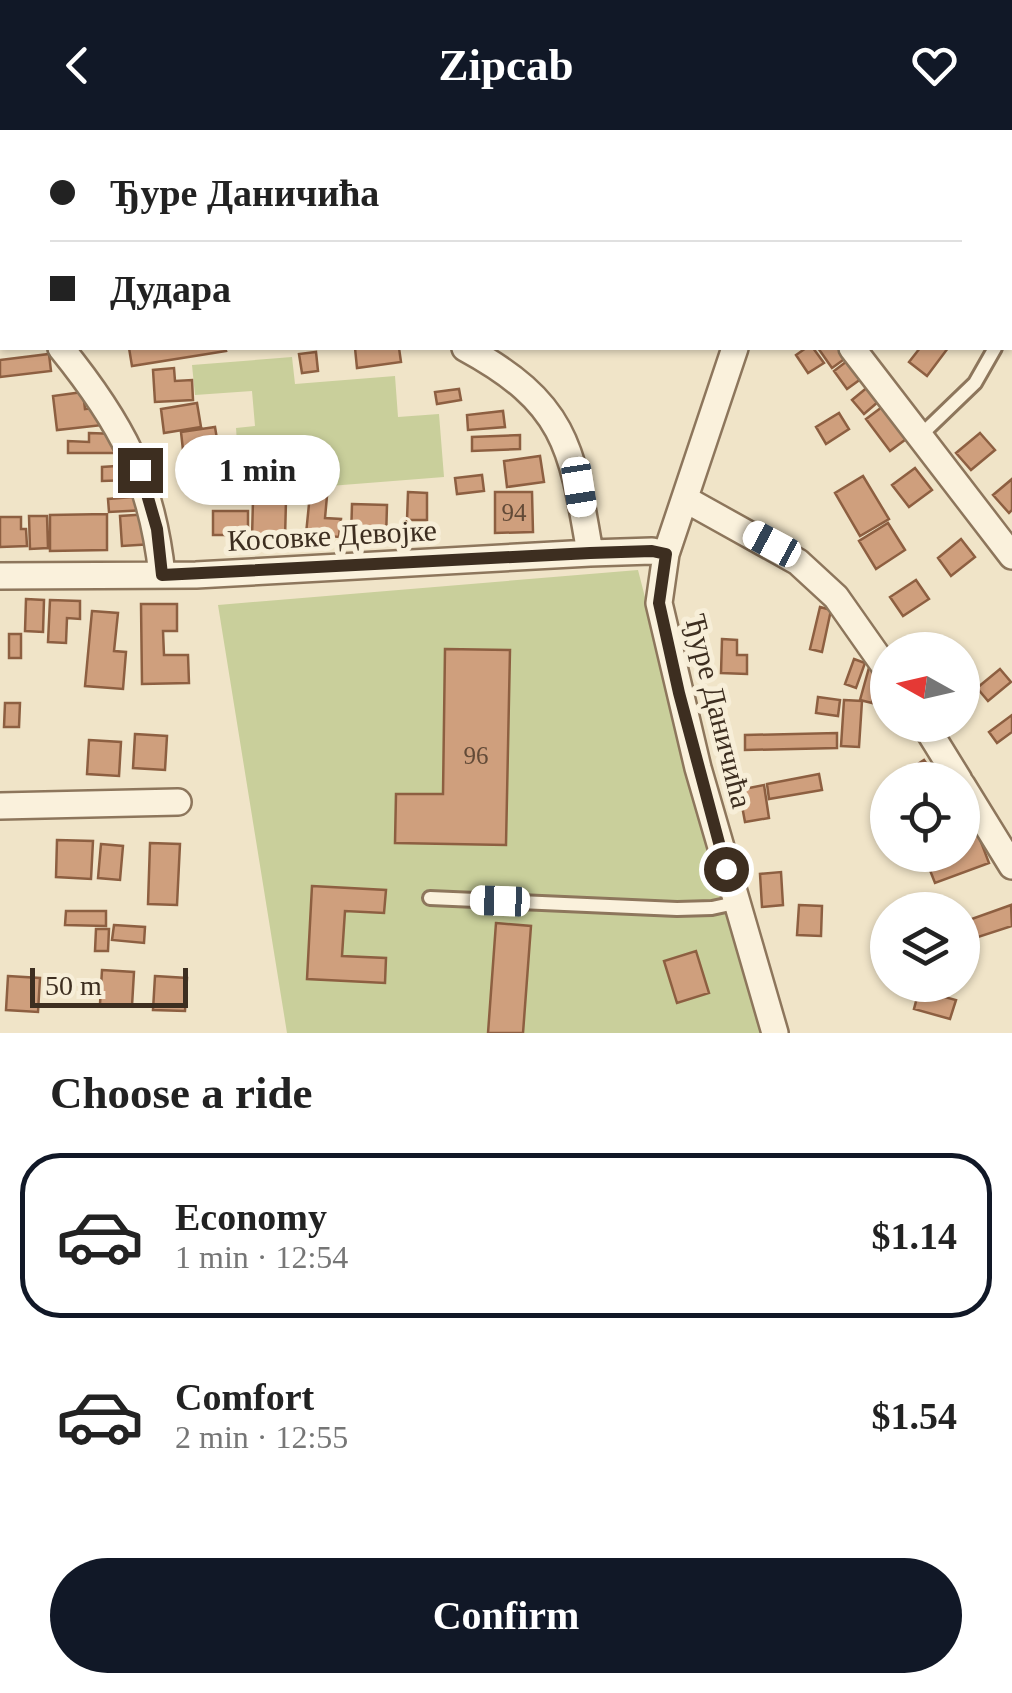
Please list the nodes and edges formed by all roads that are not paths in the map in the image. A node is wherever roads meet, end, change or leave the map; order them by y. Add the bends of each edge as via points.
1 (63, 350) edge
2 (468, 350) edge
3 (734, 350) edge
4 (854, 350) edge
5 (993, 350) edge
6 (921, 435) junction
7 (684, 498) junction
8 (590, 553) junction
9 (666, 554) junction
10 (1012, 556) edge
11 (162, 575) junction
12 (0, 576) edge
13 (870, 645) edge
14 (178, 802) dead end
15 (0, 806) edge
16 (980, 814) edge
17 (1012, 866) edge
18 (430, 898) dead end
19 (736, 903) junction
20 (774, 1033) edge

1 - 11 street via 140,470
2 - 8 street via 526,386 552,418 568,449
3 - 7 street, Ђуре Даничића
4 - 6 street
5 - 6 lane via 974,383
6 - 10 street
7 - 9 street, Ђуре Даничића
7 - 13 street via 798,562 836,597
8 - 9 street, Косовке Девојке
8 - 11 street, Косовке Девојке
9 - 19 street, Ђуре Даничића via 659,603
11 - 12 street, Косовке Девојке
14 - 15 street
16 - 17 street
18 - 19 lane via 677,909
19 - 20 street, Ђуре Даничића

